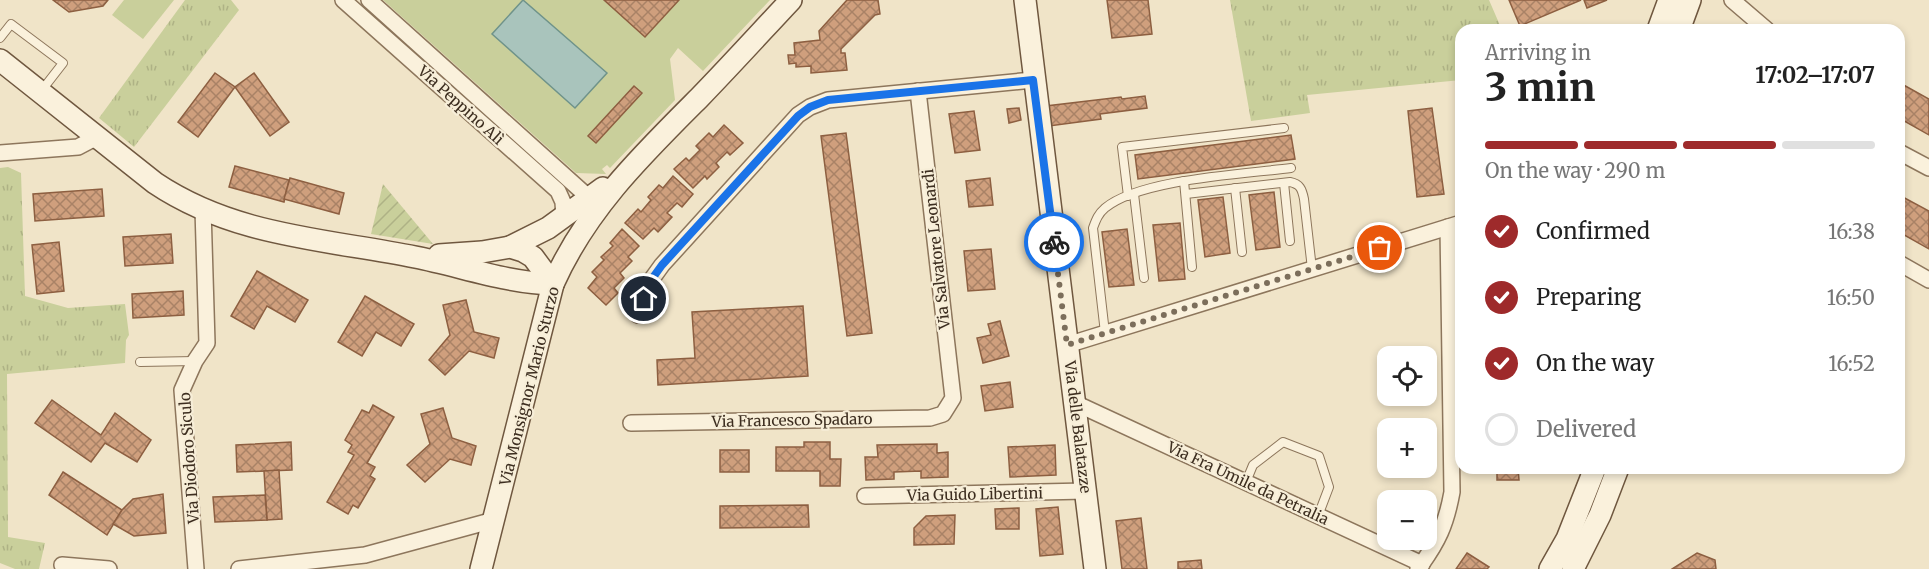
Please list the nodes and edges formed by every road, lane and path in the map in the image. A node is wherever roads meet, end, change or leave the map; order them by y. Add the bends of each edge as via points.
1 (343, 0) edge
2 (369, 0) edge
3 (791, 0) edge
4 (1025, 0) edge
5 (1669, 0) edge
6 (1690, 0) edge
7 (1732, 0) edge
8 (1660, 24) edge
9 (1681, 24) edge
10 (1753, 24) edge
11 (0, 38) edge
12 (0, 60) edge
13 (1033, 80) junction
14 (918, 91) junction
15 (41, 92) junction
16 (1284, 128) dead end
17 (97, 137) junction
18 (0, 153) edge
19 (1905, 155) edge
20 (1291, 168) dead end
21 (1929, 168) edge
22 (1184, 181) junction
23 (1284, 183) junction
24 (1235, 188) junction
25 (1185, 194) junction
26 (1131, 195) junction
27 (594, 202) junction
28 (203, 209) junction
29 (564, 218) junction
30 (1454, 225) edge
31 (1290, 241) dead end
32 (510, 247) junction
33 (1242, 252) dead end
34 (414, 257) junction
35 (1905, 266) edge
36 (1192, 267) dead end
37 (1312, 269) junction
38 (1144, 278) dead end
39 (506, 279) junction
40 (1929, 280) edge
41 (554, 284) junction
42 (638, 315) dead end
43 (542, 330) junction
44 (1105, 333) junction
45 (1067, 345) junction
46 (195, 361) junction
47 (141, 362) dead end
48 (1075, 403) junction
49 (949, 406) joint
50 (631, 423) dead end
51 (1593, 474) edge
52 (1615, 474) edge
53 (1246, 482) junction
54 (1086, 491) junction
55 (865, 496) dead end
56 (1318, 516) junction
57 (494, 520) junction
58 (364, 562) edge
59 (62, 565) dead end
60 (1420, 566) edge
61 (109, 569) edge
62 (196, 569) edge
63 (239, 569) edge
64 (481, 569) edge
65 (1095, 569) edge
66 (1551, 569) edge
67 (1573, 569) edge

1 - 29 street, Via Peppino Alì via 558,191
2 - 27 street, Via Peppino Alì
3 - 27 street
4 - 13 street, Via delle Balatazze
5 - 8 street
6 - 9 street
7 - 10 street
11 - 15 lane via 11,24 63,63
12 - 15 street
13 - 14 street
13 - 45 street, Via delle Balatazze
14 - 42 street via 828,100 798,116 662,265 649,283
14 - 49 street, Via Salvatore Leonardi via 953,398
15 - 17 street
16 - 26 lane via 1122,147
17 - 18 street via 78,147
17 - 28 street via 180,200
19 - 21 street
20 - 22 lane
22 - 25 lane
22 - 26 lane
23 - 24 lane
23 - 31 lane
23 - 37 lane via 1297,183 1301,188
24 - 25 lane
24 - 33 lane
25 - 36 lane
26 - 38 lane
26 - 44 lane via 1106,207 1093,228
27 - 29 street
27 - 41 street, Via Monsignor Mario Sturzo
28 - 34 street via 273,233
28 - 46 street, Via Diodoro Siculo via 207,343
29 - 32 street
30 - 37 street
30 - 60 street via 1452,492 1448,519
32 - 34 street
32 - 41 street via 533,257
34 - 39 street
35 - 40 street
37 - 44 street
39 - 41 street
39 - 43 street via 528,294
41 - 43 street, Via Monsignor Mario Sturzo
43 - 57 street, Via Monsignor Mario Sturzo
44 - 45 street
45 - 48 street, Via delle Balatazze
46 - 47 lane
46 - 62 street, Via Diodoro Siculo via 182,390
48 - 53 street, Via Fra Umile da Petralia
48 - 54 street, Via delle Balatazze
49 - 50 street, Via Francesco Spadaro via 943,414 930,418
51 - 66 street
52 - 67 street
53 - 56 street, Via Fra Umile da Petralia
53 - 56 lane via 1253,465 1283,442 1319,456 1329,487
54 - 55 street, Via Guido Libertini
54 - 65 street, Via delle Balatazze
56 - 60 street, Via Fra Umile da Petralia
57 - 58 street
57 - 64 street, Via Monsignor Mario Sturzo
58 - 63 street
59 - 61 street

